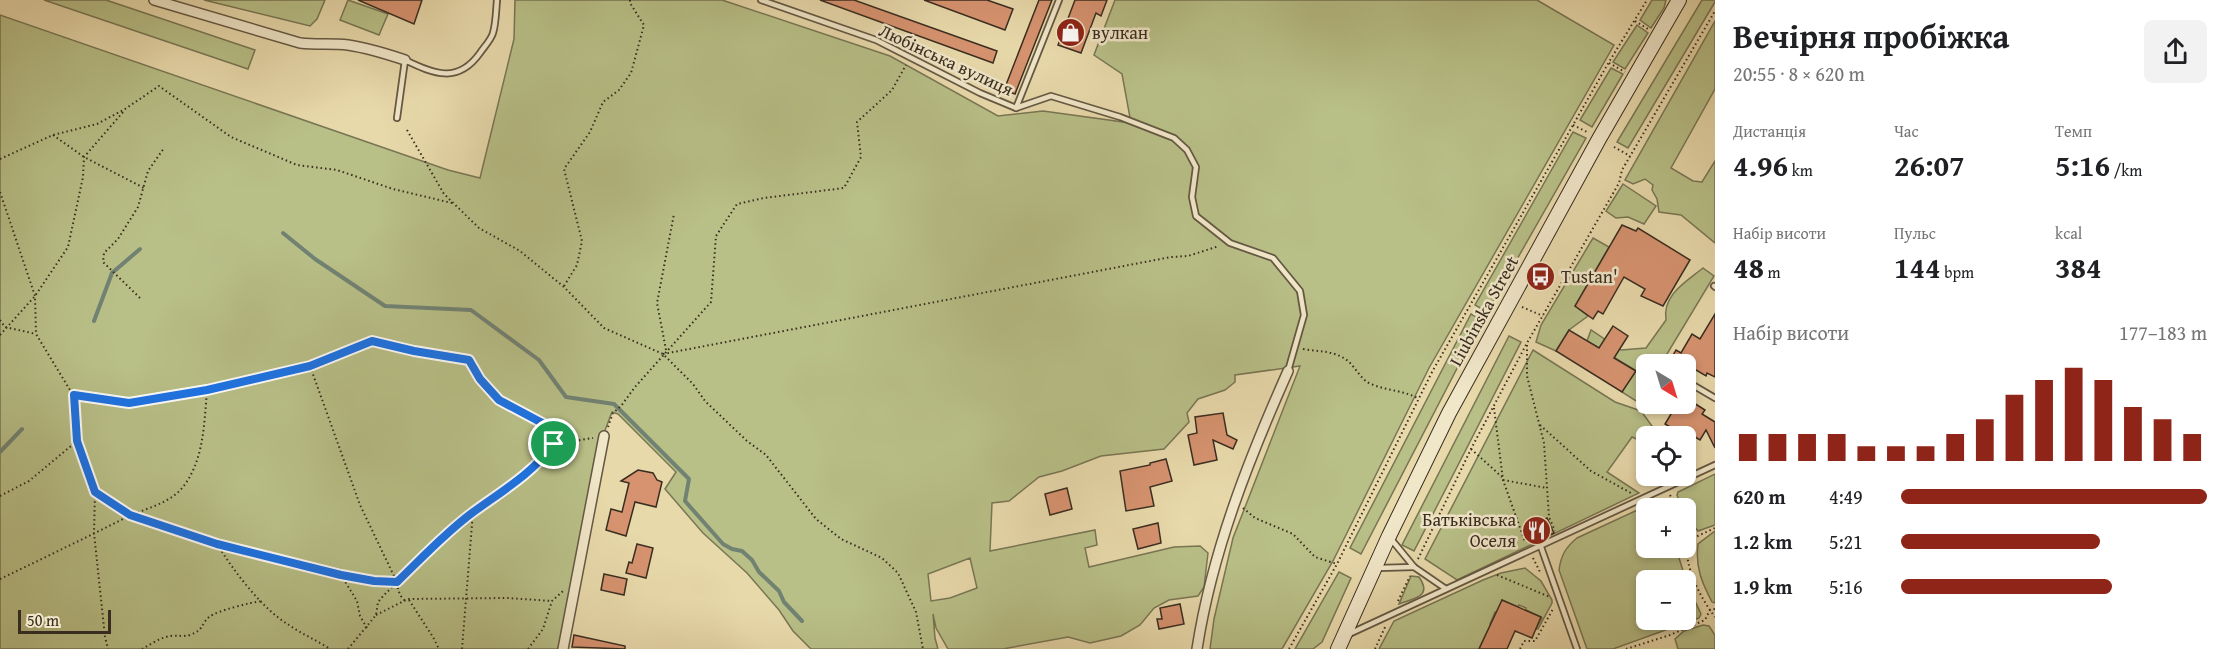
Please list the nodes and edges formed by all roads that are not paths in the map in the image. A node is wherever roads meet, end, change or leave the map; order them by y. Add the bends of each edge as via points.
1 (154, 0) edge
2 (497, 0) edge
3 (761, 0) edge
4 (1059, 0) edge
5 (1680, 0) edge
6 (405, 60) junction
7 (1016, 108) junction
8 (397, 118) dead end
9 (1288, 371) joint
10 (1696, 387) edge
11 (1715, 398) edge
12 (604, 436) road end
13 (1715, 465) edge
14 (1389, 536) junction
15 (1541, 547) junction
16 (1415, 565) junction
17 (1376, 568) junction
18 (1446, 589) junction
19 (1341, 643) edge
20 (563, 649) edge
21 (1197, 649) edge
22 (1577, 649) edge

1 - 6 street via 300,43 346,45
2 - 6 lane via 493,34 475,61 460,72 428,70
3 - 7 lane, Любінська вулиця via 876,40
4 - 7 lane
5 - 14 main road, Liubinska Street via 1496,324
6 - 8 lane
7 - 9 lane, Любінська вулиця via 1051,96 1174,138 1187,150 1196,167 1191,197 1196,216 1230,243 1273,258 1300,291 1304,315
9 - 21 street via 1222,538 1204,604
10 - 11 lane
12 - 20 street
13 - 15 lane
14 - 16 lane
14 - 17 main road, Liubinska Street
15 - 18 lane
15 - 22 lane
16 - 17 lane
16 - 18 lane
17 - 19 main road, Liubinska Street
18 - 19 lane

